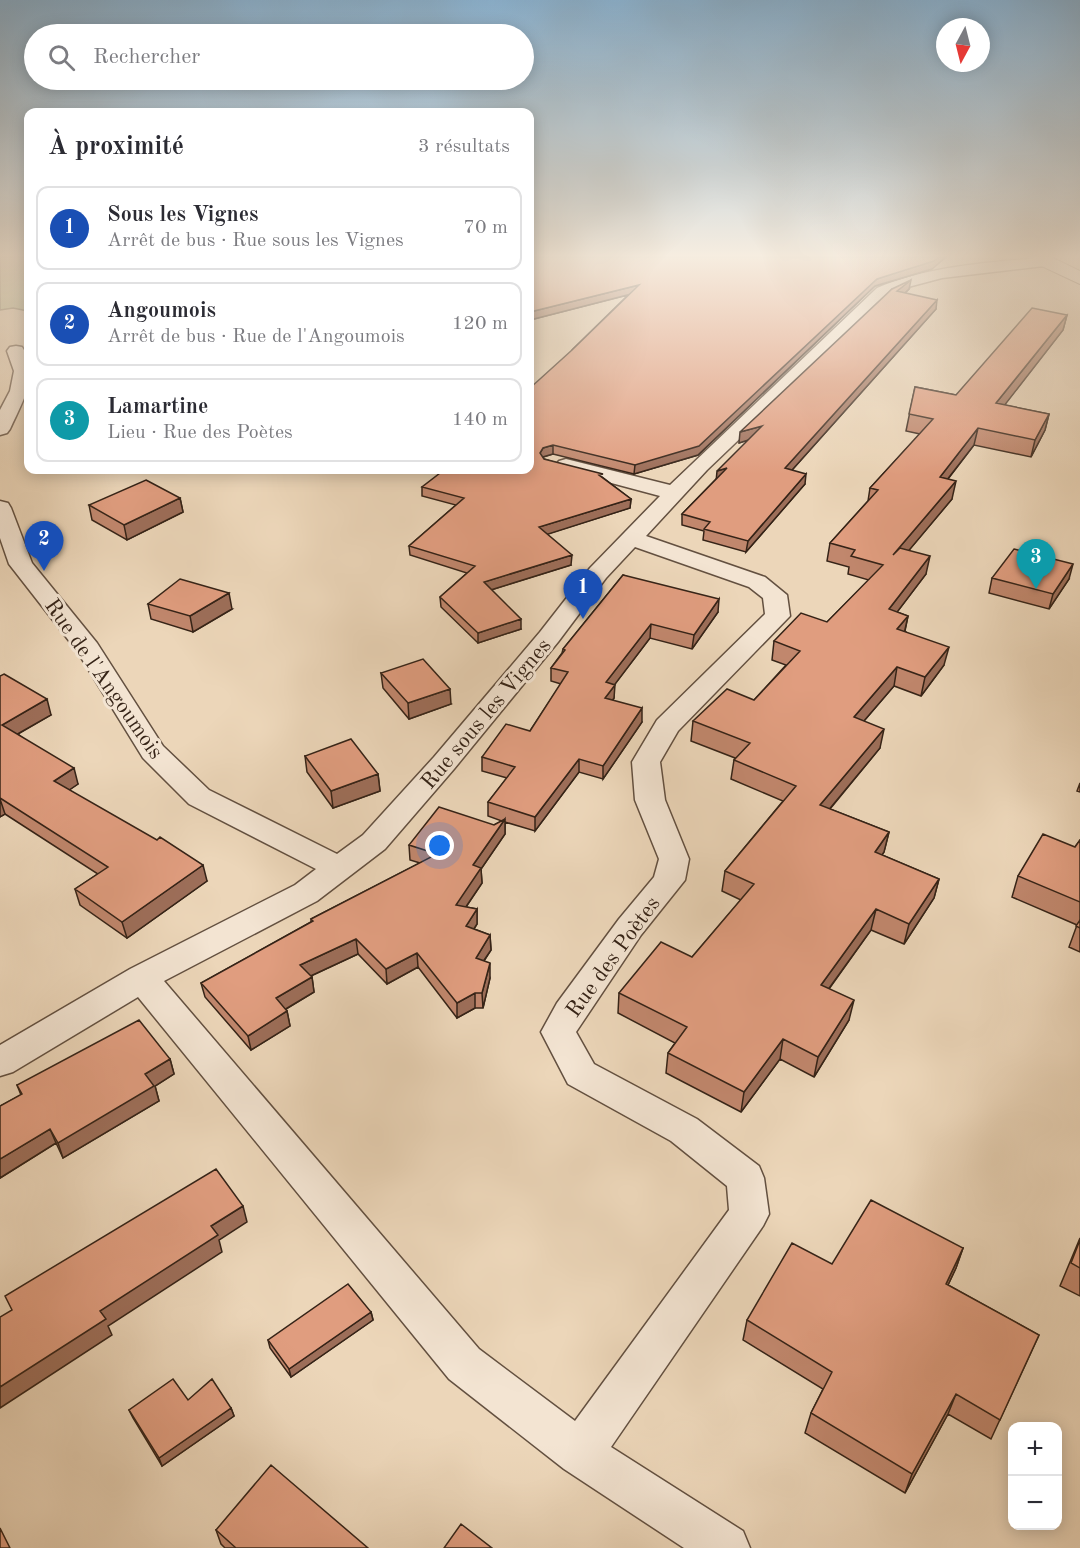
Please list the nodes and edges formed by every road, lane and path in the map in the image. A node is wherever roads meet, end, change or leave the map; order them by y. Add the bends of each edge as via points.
1 (844, 329) edge
2 (15, 348) edge
3 (24, 374) edge
4 (24, 382) edge
5 (0, 429) edge
6 (552, 462) edge
7 (674, 493) junction
8 (0, 509) edge
9 (630, 538) junction
10 (339, 868) junction
11 (142, 978) junction
12 (0, 1062) edge
13 (580, 1454) junction
14 (726, 1548) edge

1 - 7 street, Rue sous les Vignes
2 - 3 street
4 - 5 street
6 - 7 street
7 - 9 street, Rue sous les Vignes
8 - 10 street, Rue de l'Angoumois via 21,564 88,648 153,752 199,797
9 - 10 street, Rue sous les Vignes via 444,763 374,842
9 - 13 street, Rue des Poètes via 757,582 775,595 778,616 667,726 646,762 650,800 674,859 669,880 630,927 558,1032 581,1074 684,1130 745,1178 749,1214
10 - 11 street, Rue sous les Vignes via 306,893
11 - 12 street, Rue sous les Vignes
11 - 13 street via 464,1364
13 - 14 street

